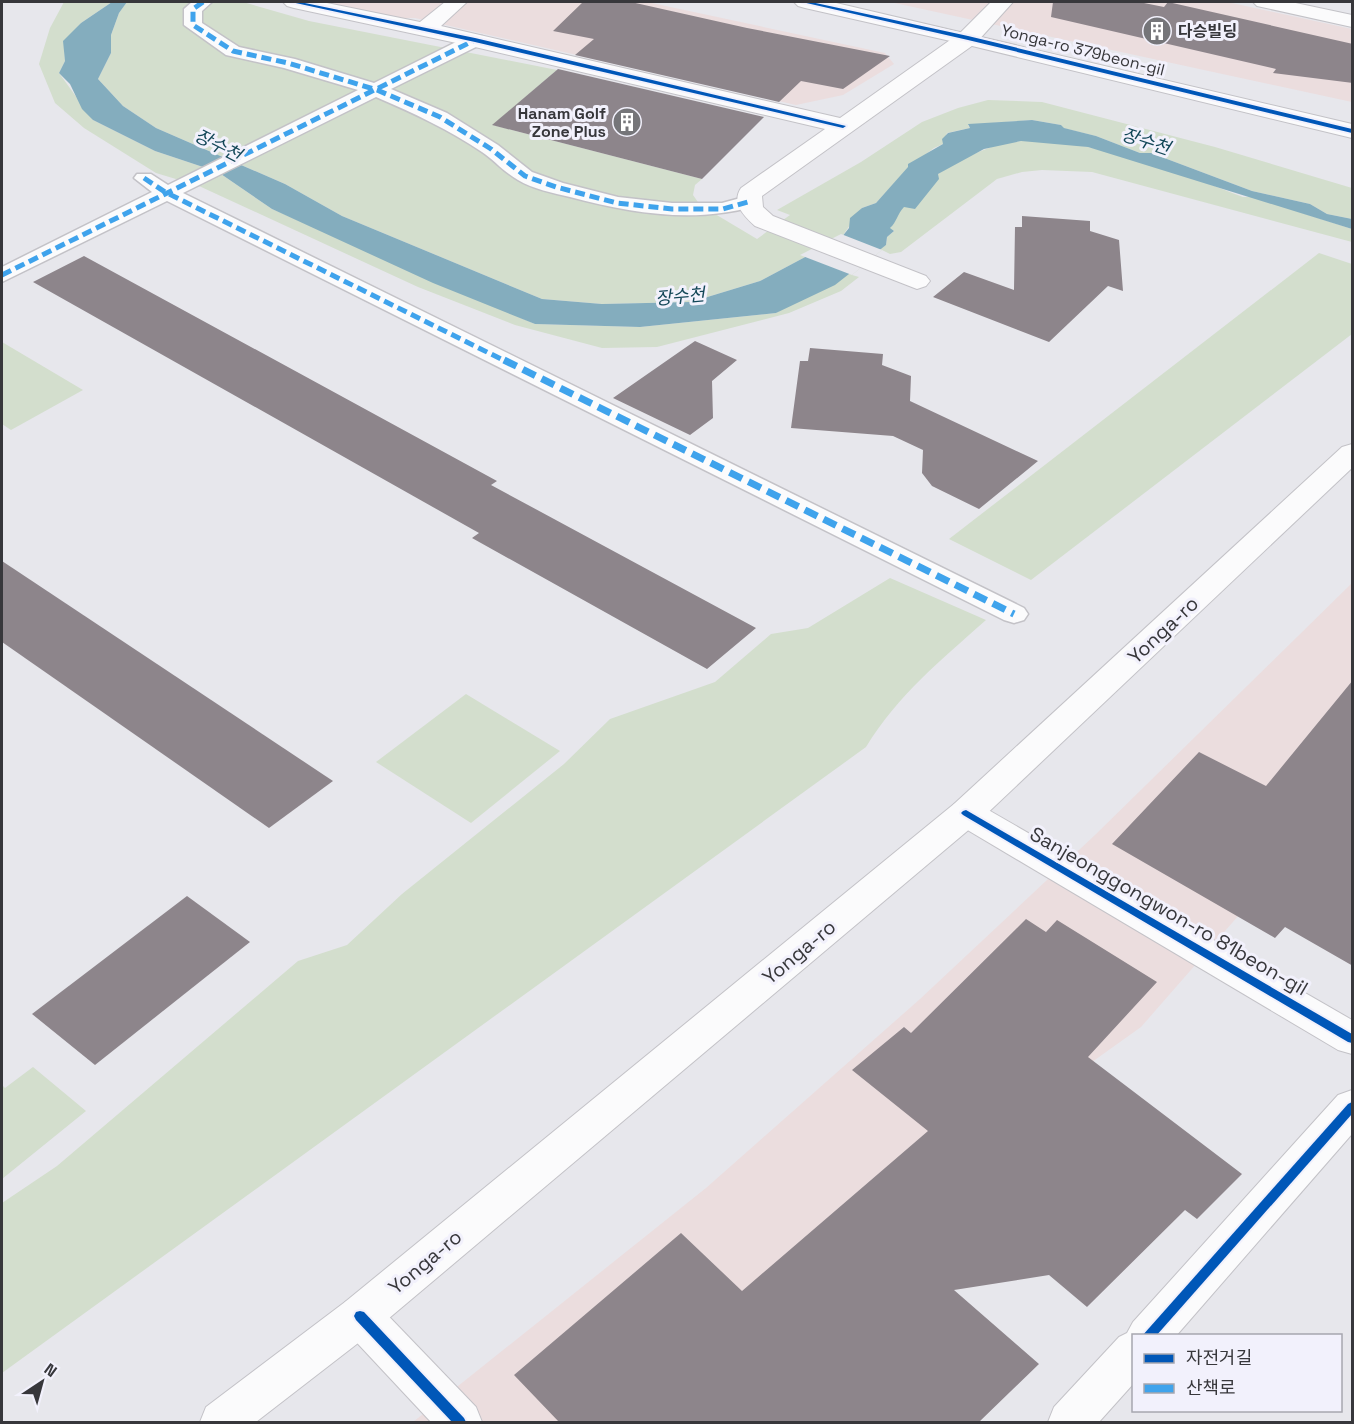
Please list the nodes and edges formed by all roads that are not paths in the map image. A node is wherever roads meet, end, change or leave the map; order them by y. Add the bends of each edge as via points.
1 (203, 2) edge
2 (294, 2) edge
3 (457, 2) edge
4 (805, 2) edge
5 (1002, 2) edge
6 (1264, 2) edge
7 (1347, 13) edge
8 (425, 29) junction
9 (968, 38) junction
10 (475, 40) junction
11 (377, 90) junction
12 (843, 126) junction
13 (1353, 131) edge
14 (144, 178) dead end
15 (170, 190) junction
16 (748, 202) junction
17 (2, 275) edge
18 (917, 281) dead end
19 (1353, 453) edge
20 (1014, 614) dead end
21 (966, 813) junction
22 (1353, 1039) edge
23 (1353, 1107) edge
24 (360, 1316) junction
25 (1149, 1334) edge
26 (1132, 1353) edge
27 (222, 1422) edge
28 (460, 1422) edge
29 (1070, 1422) edge

1 - 11 street via 193,9 193,25 233,51
2 - 8 street
3 - 8 street
4 - 9 street, Yonga-ro 379beon-gil
5 - 9 street
6 - 7 street
8 - 10 street
9 - 12 street
9 - 13 street, Yonga-ro 379beon-gil
10 - 11 street
10 - 12 street
11 - 15 street
11 - 16 street via 440,117 525,176 556,187 617,203 672,209 723,209
12 - 16 street via 750,193
14 - 15 street
15 - 17 street
15 - 20 street
16 - 18 street via 764,221
19 - 21 street, Yonga-ro
21 - 22 street, Sanjeonggongwon-ro 81beon-gil
21 - 24 street, Yonga-ro
23 - 25 street
24 - 27 street, Yonga-ro
24 - 28 street
26 - 29 street

